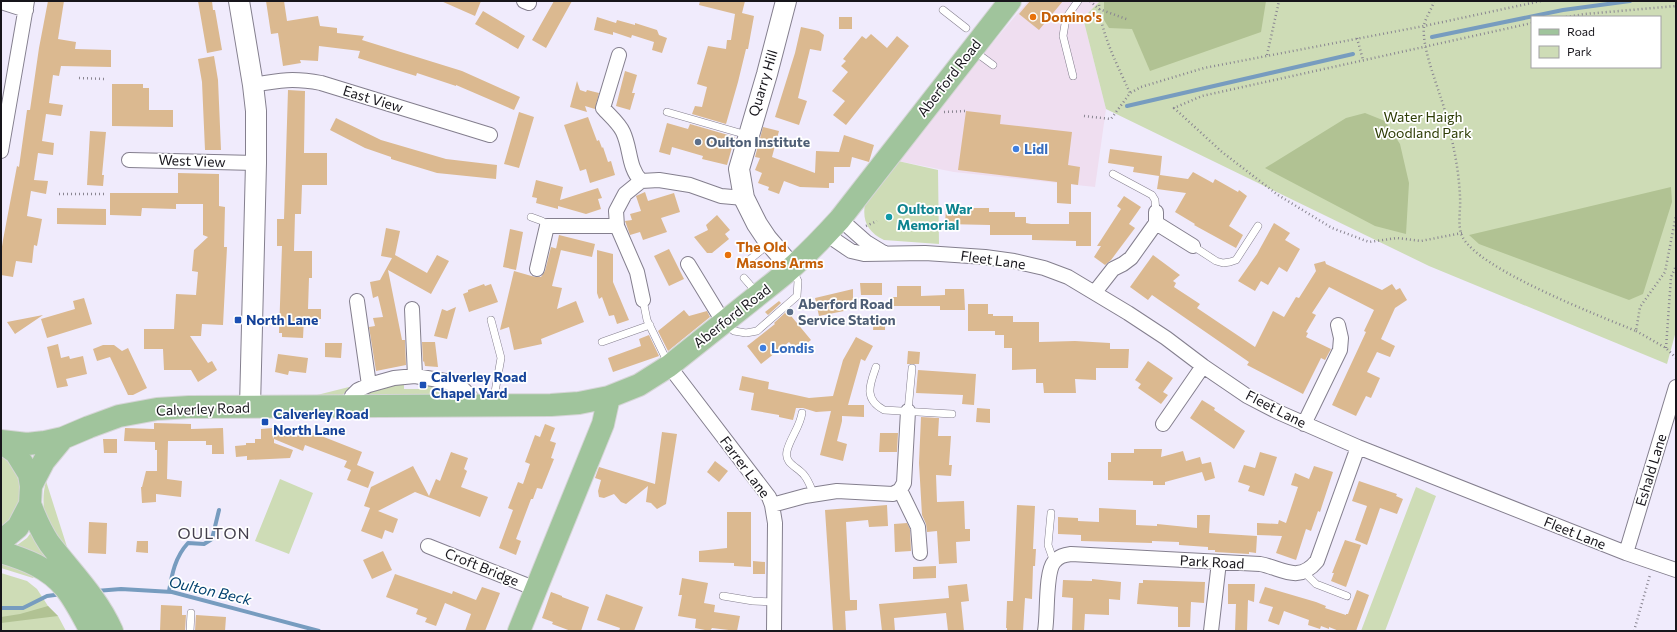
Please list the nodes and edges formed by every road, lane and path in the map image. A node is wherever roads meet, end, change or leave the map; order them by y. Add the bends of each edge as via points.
1 (239, 1) edge
2 (786, 1) edge
3 (1010, 1) edge
4 (1078, 1) edge
5 (1090, 1) edge
6 (1099, 1) edge
7 (1279, 1) edge
8 (1434, 1) edge
9 (1541, 1) edge
10 (1, 2) edge
11 (27, 6) edge
12 (1676, 6) edge
13 (1099, 9) junction
14 (943, 10) dead end
15 (1572, 16) edge
16 (1129, 20) dead end
17 (1531, 23) edge
18 (1424, 26) junction
19 (966, 28) dead end
20 (1357, 38) junction
21 (1426, 46) junction
22 (972, 49) junction
23 (619, 55) dead end
24 (1267, 55) junction
25 (1363, 60) junction
26 (993, 65) dead end
27 (1073, 76) dead end
28 (79, 78) dead end
29 (106, 79) dead end
30 (253, 85) junction
31 (1130, 93) junction
32 (667, 112) dead end
33 (1084, 116) dead end
34 (490, 135) dead end
35 (748, 136) junction
36 (2, 144) edge
37 (129, 160) dead end
38 (256, 163) junction
39 (1113, 174) dead end
40 (641, 181) junction
41 (59, 194) dead end
42 (105, 194) dead end
43 (744, 198) junction
44 (1676, 215) edge
45 (531, 217) dead end
46 (1156, 218) junction
47 (547, 226) junction
48 (617, 226) junction
49 (1258, 226) dead end
50 (833, 227) junction
51 (1462, 233) junction
52 (770, 243) junction
53 (1193, 246) joint
54 (885, 254) junction
55 (748, 261) dead end
56 (688, 264) dead end
57 (1676, 266) edge
58 (792, 268) junction
59 (537, 269) dead end
60 (1665, 272) junction
61 (1671, 277) junction
62 (744, 278) dead end
63 (1095, 292) junction
64 (759, 295) junction
65 (643, 300) joint
66 (357, 301) dead end
67 (412, 308) dead end
68 (491, 320) dead end
69 (1339, 322) dead end
70 (724, 323) junction
71 (650, 325) junction
72 (1636, 331) junction
73 (602, 342) dead end
74 (1666, 348) junction
75 (1676, 358) edge
76 (669, 366) junction
77 (1203, 366) junction
78 (876, 367) dead end
79 (912, 368) dead end
80 (415, 376) junction
81 (369, 385) junction
82 (1676, 387) edge
83 (609, 397) junction
84 (482, 405) junction
85 (348, 406) junction
86 (250, 407) junction
87 (908, 411) junction
88 (802, 413) dead end
89 (952, 414) dead end
90 (1163, 424) dead end
91 (1304, 424) junction
92 (63, 438) junction
93 (1, 442) edge
94 (1358, 447) junction
95 (900, 490) junction
96 (31, 495) junction
97 (814, 495) junction
98 (772, 505) junction
99 (1051, 512) dead end
100 (1, 539) edge
101 (428, 546) dead end
102 (1, 552) edge
103 (920, 553) dead end
104 (1626, 553) junction
105 (1054, 562) junction
106 (1219, 562) junction
107 (1654, 563) junction
108 (1676, 570) edge
109 (1304, 572) junction
110 (536, 589) junction
111 (80, 595) junction
112 (723, 596) dead end
113 (1347, 596) dead end
114 (774, 602) junction
115 (190, 612) dead end
116 (91, 631) edge
117 (112, 631) edge
118 (190, 631) edge
119 (519, 631) edge
120 (774, 631) edge
121 (1045, 631) edge
122 (1211, 631) edge
123 (1634, 631) edge

1 - 30 street
2 - 35 street, Quarry Hill
3 - 22 main road, Aberford Road
4 - 27 lane via 1066,18 1063,36
5 - 13 path
6 - 13 path
7 - 24 path
8 - 18 path
9 - 18 path
10 - 11 street
11 - 36 street
12 - 15 path
13 - 16 path
13 - 31 path via 1108,41
14 - 19 lane
17 - 21 path
18 - 20 path
18 - 21 path
20 - 24 path
20 - 25 path
21 - 25 path
21 - 51 path via 1446,110 1454,148 1460,198 1459,224
22 - 26 lane
22 - 50 main road, Aberford Road
23 - 40 street via 603,108 623,131 634,173
24 - 31 path via 1204,68 1141,87
25 - 51 path via 1202,96 1174,108 1222,152 1278,195 1332,228 1369,242 1397,238 1421,241
28 - 29 path
30 - 34 street, East View via 285,79 309,81
30 - 38 street
31 - 33 path via 1111,119
32 - 35 lane
35 - 43 street, Quarry Hill via 739,169
37 - 38 street, West View
38 - 86 street
39 - 46 lane via 1152,195 1155,200
40 - 43 street via 676,182 721,196
40 - 48 street via 625,194 616,211
41 - 42 path
43 - 52 street, Quarry Hill
44 - 60 path
45 - 47 lane
46 - 53 street
46 - 63 street via 1131,258 1113,269
47 - 48 street
47 - 59 street
48 - 65 street via 637,272
49 - 53 lane via 1236,260 1230,262 1216,261
50 - 54 street
50 - 54 street, Fleet Lane via 851,251
50 - 58 main road, Aberford Road
51 - 72 path via 1473,250 1505,272
52 - 55 lane
52 - 58 street, Quarry Hill
54 - 63 street, Fleet Lane via 939,253 1014,261 1068,277
56 - 70 street
57 - 61 path
58 - 64 main road, Aberford Road
58 - 70 lane via 798,281 798,296 757,331 746,333 734,330
60 - 61 path
60 - 72 path via 1640,307
61 - 74 path
62 - 64 lane
63 - 77 street, Fleet Lane via 1166,338
64 - 70 main road, Aberford Road
65 - 71 lane
66 - 81 street
67 - 80 street
68 - 84 lane via 501,358
69 - 91 street via 1340,350
70 - 76 main road, Aberford Road
71 - 73 lane
71 - 76 lane
72 - 74 path
74 - 75 path
76 - 83 main road, Aberford Road via 639,385
76 - 98 street, Farrer Lane via 769,497
77 - 90 street
77 - 91 street, Fleet Lane via 1254,399
78 - 87 lane via 869,392 874,403 884,410
79 - 87 lane
80 - 81 street via 394,378
80 - 84 street via 445,381 463,389
81 - 85 street via 352,396
82 - 104 street, Eshald Lane
83 - 84 main road, Calverley Road via 572,403
83 - 110 main road via 603,424
84 - 85 main road, Calverley Road
85 - 86 main road, Calverley Road
86 - 92 main road, Calverley Road via 157,409 120,416
87 - 89 lane
87 - 95 street via 904,483
88 - 97 lane via 787,456 788,461 804,475
91 - 94 street, Fleet Lane
92 - 93 main road, Calverley Road via 27,444
92 - 96 main road, Calverley Road via 44,461
93 - 96 main road via 16,453 29,474
94 - 104 street, Fleet Lane
94 - 109 street via 1317,561
95 - 97 street via 893,494 836,491
95 - 103 street via 918,527
96 - 100 main road, Calverley Road via 18,527
96 - 111 main road via 38,525
97 - 98 street
98 - 114 street, Farrer Lane via 775,523
99 - 105 lane via 1048,546
101 - 110 street, Croft Bridge
102 - 111 main road via 21,558 51,573
104 - 107 street, Fleet Lane
105 - 106 street, Park Road via 1059,557 1071,554
105 - 121 street via 1049,574
106 - 109 street, Park Road via 1260,564 1292,573
106 - 122 street
107 - 108 street, Fleet Lane
107 - 123 path
109 - 113 lane via 1316,584
110 - 119 main road
111 - 116 main road
111 - 117 main road
112 - 114 lane
114 - 120 street, Farrer Lane
115 - 118 lane

